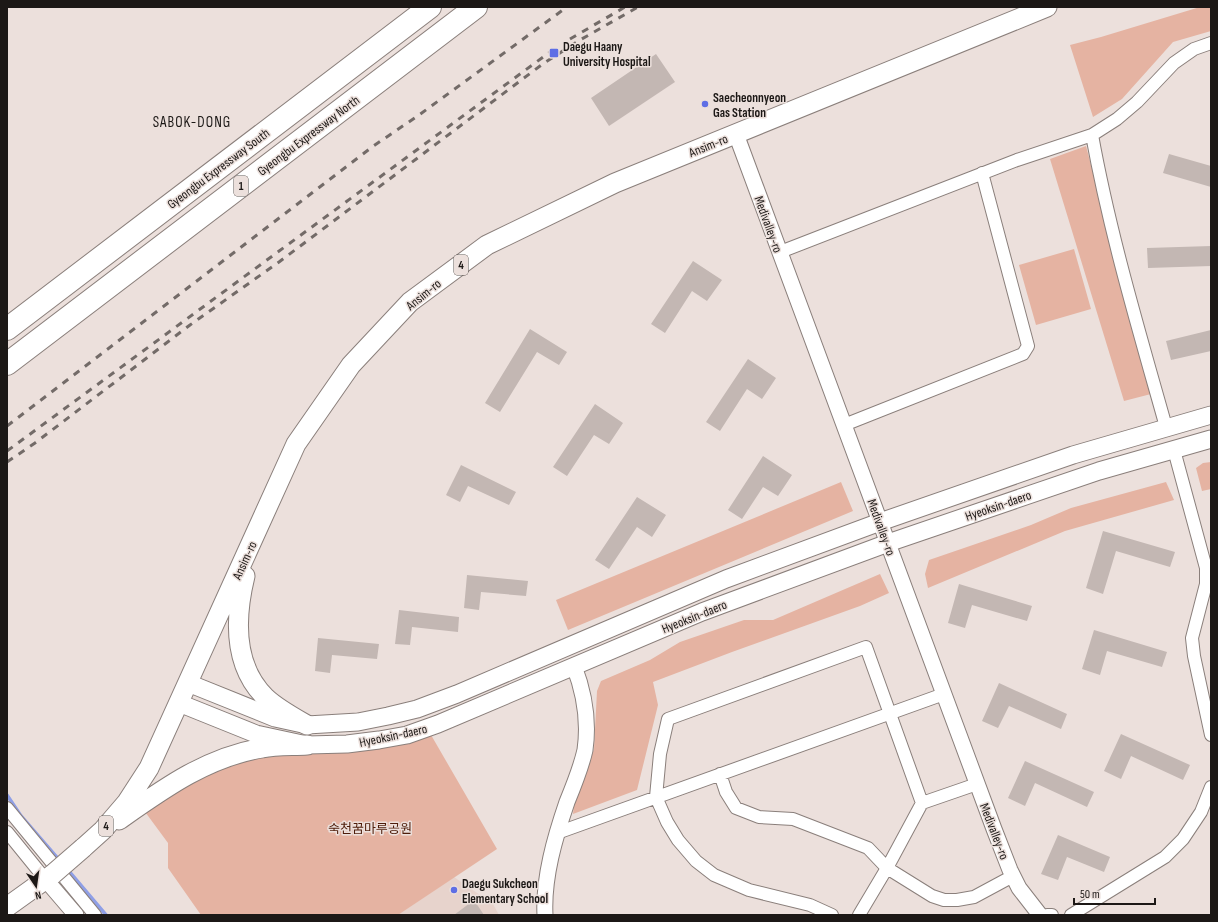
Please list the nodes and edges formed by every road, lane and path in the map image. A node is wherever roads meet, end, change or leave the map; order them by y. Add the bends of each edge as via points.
1 (430, 7) edge
2 (476, 7) edge
3 (1047, 7) edge
4 (1211, 43) edge
5 (736, 134) junction
6 (1092, 135) junction
7 (982, 173) junction
8 (780, 252) junction
9 (7, 329) edge
10 (7, 364) edge
11 (1211, 415) edge
12 (844, 425) junction
13 (1166, 427) junction
14 (1211, 439) edge
15 (1174, 450) junction
16 (880, 522) junction
17 (255, 537) junction
18 (888, 543) junction
19 (574, 666) junction
20 (188, 683) junction
21 (944, 694) junction
22 (179, 703) junction
23 (890, 714) junction
24 (307, 725) junction
25 (1211, 735) edge
26 (308, 746) junction
27 (720, 774) junction
28 (977, 784) junction
29 (1211, 787) edge
30 (656, 797) junction
31 (922, 803) junction
32 (7, 808) edge
33 (7, 832) edge
34 (557, 833) junction
35 (89, 843) junction
36 (887, 868) junction
37 (1013, 876) junction
38 (50, 877) junction
39 (7, 907) edge
40 (76, 915) edge
41 (95, 915) edge
42 (545, 915) edge
43 (832, 915) edge
44 (859, 915) edge
45 (1040, 915) edge
46 (1047, 915) edge
47 (1052, 915) edge
48 (1071, 915) edge

1 - 9 highway, Gyeongbu Expressway South / 1
2 - 10 highway, Gyeongbu Expressway North / 1
3 - 5 main road, Ansim-ro / 4
4 - 6 street via 1194,49 1174,63 1137,102
5 - 8 street, Medivalley-ro
5 - 17 main road, Ansim-ro / 4 via 615,183 487,245 410,302 352,365 296,444
6 - 7 street
6 - 13 street via 1118,256
7 - 8 street
7 - 12 street via 1028,346 1023,354
8 - 12 street, Medivalley-ro
11 - 13 main road
12 - 16 street, Medivalley-ro
13 - 16 main road via 1073,455
14 - 15 main road, Hyeoksin-daero
15 - 18 main road, Hyeoksin-daero via 1099,471
15 - 25 street via 1206,568 1206,584 1192,638
16 - 18 street, Medivalley-ro
16 - 24 main road via 726,579 417,709 358,722
17 - 20 main road, Ansim-ro / 4
17 - 24 main road via 239,611 242,656 253,680 267,698
18 - 19 main road, Hyeoksin-daero via 702,612
18 - 21 street, Medivalley-ro
19 - 26 main road, Hyeoksin-daero via 407,735 347,744
19 - 34 street via 580,681 587,720 585,749
20 - 22 main road, Ansim-ro / 4
20 - 24 main road via 275,718
21 - 23 street
21 - 28 street, Medivalley-ro
22 - 26 main road, Hyeoksin-daero via 256,734
22 - 35 main road, Ansim-ro / 4 via 148,768 126,802
23 - 27 street
23 - 30 street via 866,647 668,719 660,754
23 - 31 street
26 - 35 main road via 263,748 227,756 210,763 156,794
27 - 30 street
27 - 36 street via 726,792 736,808 759,817 793,819 868,848
28 - 31 street
28 - 37 street, Medivalley-ro
29 - 48 street via 1201,812 1183,839 1166,858
30 - 34 street
30 - 43 street via 678,840 696,861 714,875 749,890 810,904
31 - 36 street
32 - 41 street
33 - 38 street
34 - 42 street via 548,875
35 - 38 main road, 4, bridge
36 - 37 street via 932,896 944,900 974,897
36 - 44 street
37 - 45 street, Medivalley-ro
38 - 39 main road, 4
38 - 40 street
46 - 47 street

